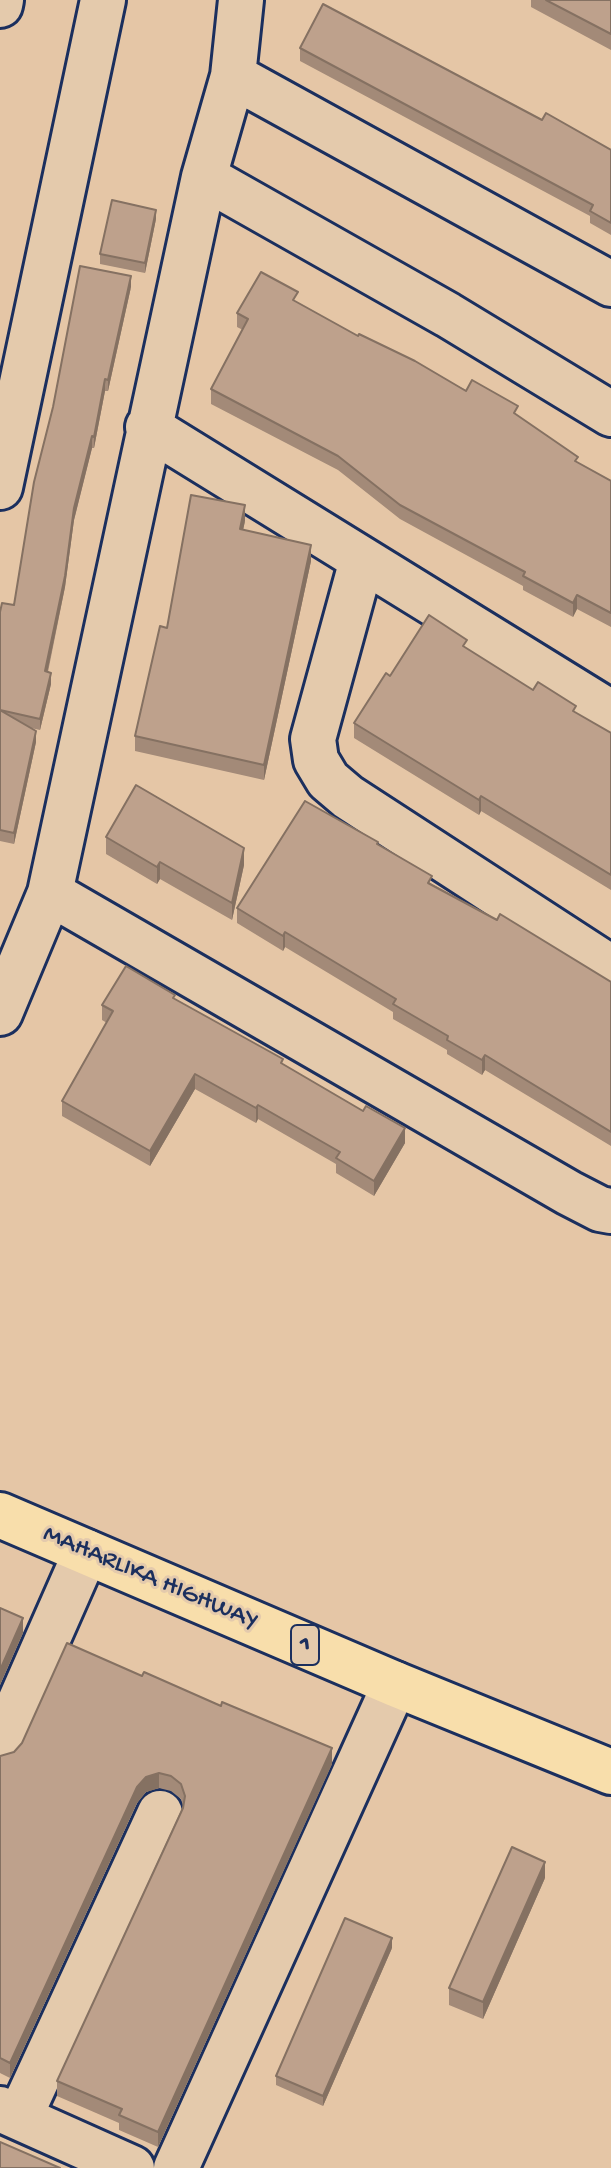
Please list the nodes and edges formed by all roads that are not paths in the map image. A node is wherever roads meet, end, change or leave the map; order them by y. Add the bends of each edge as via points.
1 (103, 0) edge
2 (241, 0) edge
3 (233, 76) junction
4 (204, 177) junction
5 (611, 284) edge
6 (611, 414) edge
7 (148, 427) junction
8 (0, 487) edge
9 (362, 560) junction
10 (611, 713) edge
11 (50, 893) junction
12 (611, 968) edge
13 (0, 1013) edge
14 (611, 1211) edge
15 (0, 1515) edge
16 (86, 1552) junction
17 (395, 1684) junction
18 (0, 1747) edge
19 (611, 1772) edge
20 (160, 1813) dead end
21 (10, 2113) edge
22 (132, 2168) edge
23 (176, 2168) edge

1 - 8 street
2 - 3 street
3 - 4 street
3 - 5 street
4 - 6 street
4 - 7 street
7 - 9 street
7 - 11 street
9 - 10 street
9 - 12 street via 313,739 316,760 328,780
11 - 13 street
11 - 14 street via 569,1193
15 - 16 highway, MAHARLIKA HIGHWAY / 1
16 - 17 highway, MAHARLIKA HIGHWAY / 1
16 - 18 street
17 - 19 highway, MAHARLIKA HIGHWAY / 1
17 - 23 street
20 - 21 street
21 - 22 street

